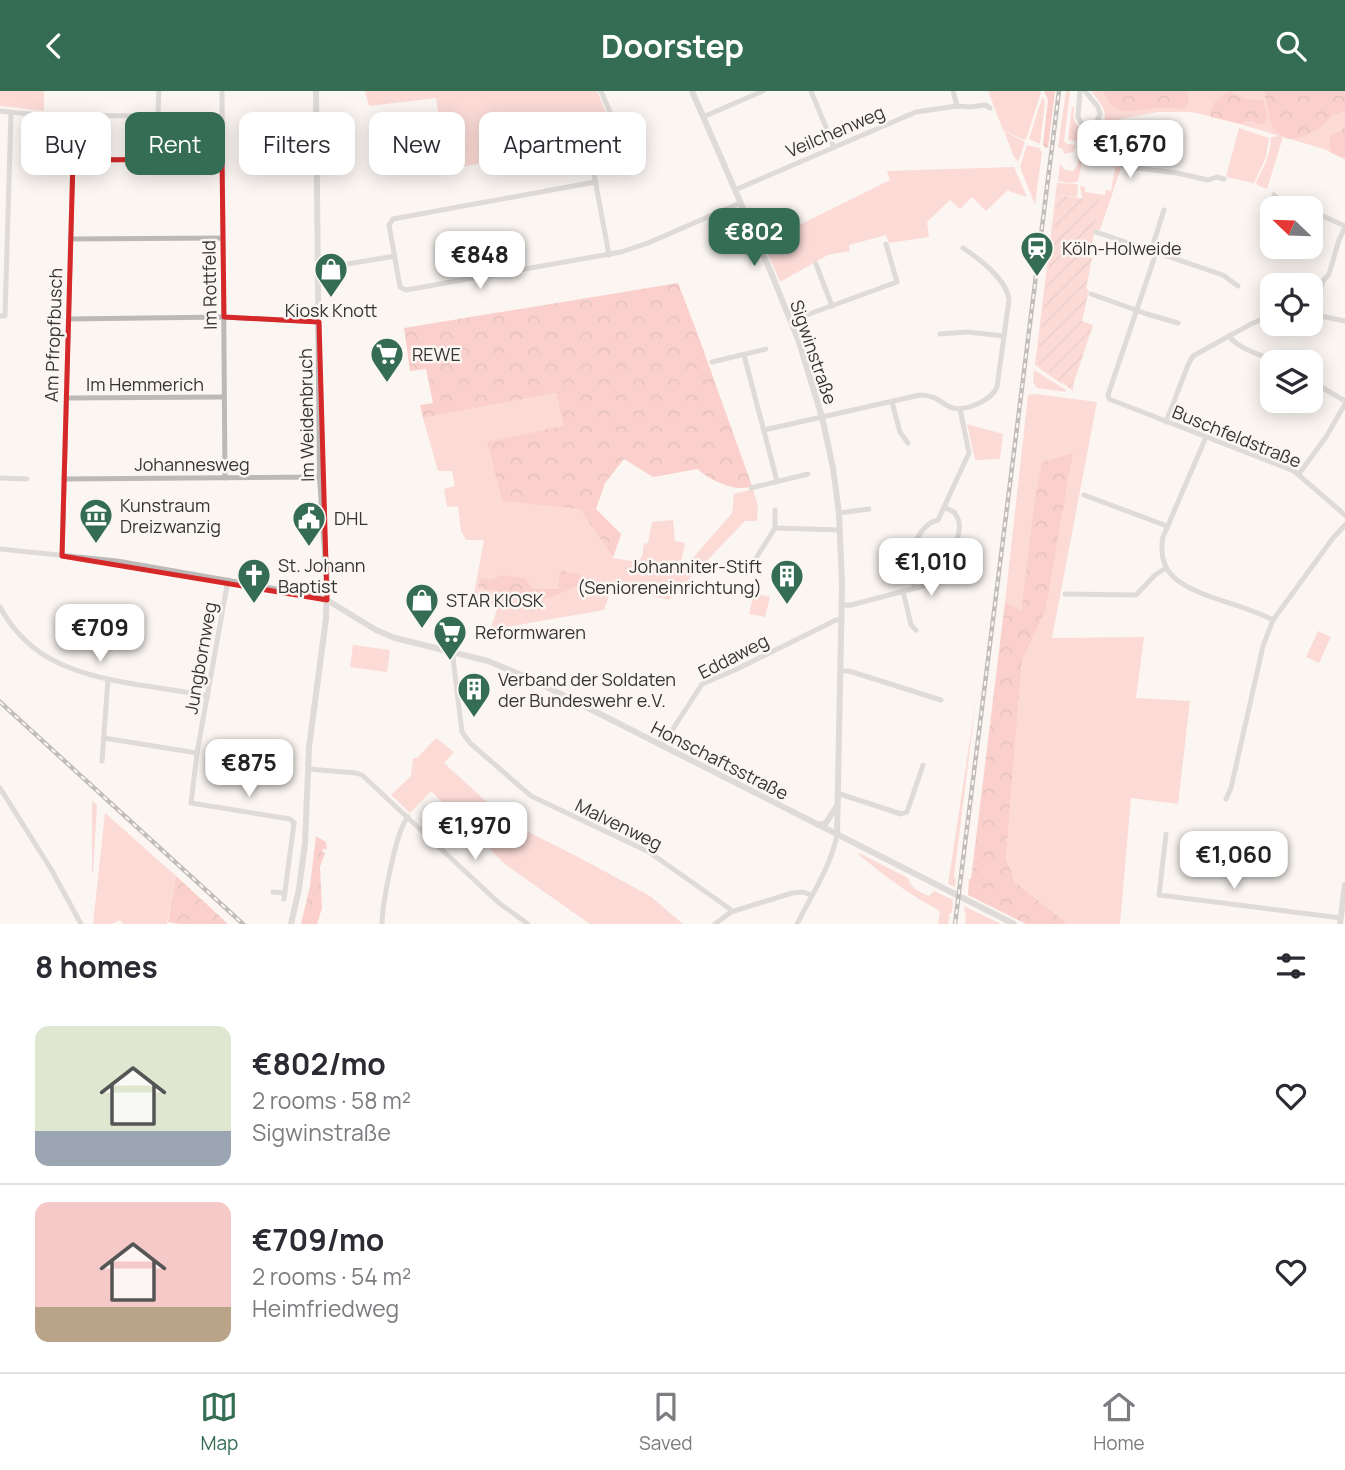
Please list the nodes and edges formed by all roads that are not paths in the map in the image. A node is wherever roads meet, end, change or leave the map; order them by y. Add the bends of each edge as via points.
1 (159, 91) edge
2 (222, 91) edge
3 (316, 91) edge
4 (601, 91) edge
5 (692, 91) edge
6 (764, 91) edge
7 (811, 91) edge
8 (953, 91) edge
9 (1082, 91) edge
10 (957, 106) junction
11 (990, 108) dead end
12 (0, 111) edge
13 (11, 112) junction
14 (21, 112) edge
15 (222, 112) edge
16 (610, 112) edge
17 (111, 115) edge
18 (703, 117) junction
19 (1090, 126) junction
20 (834, 147) junction
21 (72, 175) edge
22 (222, 175) edge
23 (594, 175) edge
24 (1224, 179) dead end
25 (595, 182) junction
26 (735, 190) junction
27 (740, 203) junction
28 (1164, 210) dead end
29 (1323, 216) edge
30 (1345, 226) edge
31 (1096, 232) dead end
32 (223, 238) junction
33 (70, 239) junction
34 (886, 244) dead end
35 (963, 248) dead end
36 (1153, 252) junction
37 (395, 255) junction
38 (608, 255) junction
39 (816, 264) dead end
40 (324, 268) dead end
41 (1323, 281) edge
42 (1238, 286) dead end
43 (1091, 294) dead end
44 (832, 306) junction
45 (1137, 310) junction
46 (0, 316) edge
47 (1323, 316) edge
48 (224, 317) junction
49 (68, 319) junction
50 (1260, 319) edge
51 (790, 321) junction
52 (1345, 321) edge
53 (319, 322) junction
54 (1178, 323) dead end
55 (940, 334) dead end
56 (1004, 336) junction
57 (1228, 337) junction
58 (766, 349) dead end
59 (744, 355) junction
60 (1260, 355) edge
61 (712, 362) dead end
62 (1323, 388) edge
63 (224, 397) junction
64 (66, 398) junction
65 (892, 402) junction
66 (1345, 402) edge
67 (960, 409) junction
68 (822, 417) junction
69 (1166, 422) junction
70 (764, 430) junction
71 (1206, 437) junction
72 (908, 443) dead end
73 (808, 474) dead end
74 (1300, 474) junction
75 (320, 477) junction
76 (0, 478) edge
77 (225, 478) junction
78 (27, 479) dead end
79 (63, 479) junction
80 (777, 481) junction
81 (751, 488) dead end
82 (1084, 495) dead end
83 (944, 507) junction
84 (869, 509) dead end
85 (775, 510) dead end
86 (839, 513) junction
87 (1345, 515) edge
88 (1345, 525) edge
89 (1167, 526) junction
90 (775, 528) junction
91 (840, 530) junction
92 (0, 549) edge
93 (61, 556) junction
94 (751, 566) dead end
95 (1166, 568) junction
96 (228, 580) junction
97 (915, 588) junction
98 (903, 591) junction
99 (1065, 594) dead end
100 (327, 600) junction
101 (842, 605) junction
102 (0, 607) edge
103 (842, 620) junction
104 (1273, 621) junction
105 (916, 629) dead end
106 (454, 652) junction
107 (841, 671) junction
108 (108, 679) junction
109 (208, 696) junction
110 (941, 699) dead end
111 (104, 738) junction
112 (662, 746) junction
113 (197, 753) junction
114 (102, 761) dead end
115 (923, 765) dead end
116 (308, 769) junction
117 (0, 788) edge
118 (837, 793) junction
119 (1226, 799) dead end
120 (837, 806) junction
121 (408, 817) junction
122 (307, 822) junction
123 (294, 823) junction
124 (818, 825) junction
125 (1166, 834) dead end
126 (837, 835) junction
127 (1345, 885) edge
128 (272, 892) dead end
129 (811, 895) junction
130 (1344, 900) edge
131 (731, 912) junction
132 (1340, 921) edge
133 (81, 924) edge
134 (291, 924) edge
135 (382, 924) edge
136 (528, 924) edge
137 (715, 924) edge
138 (797, 924) edge
139 (1014, 924) edge

1 - 17 street via 155,115
2 - 15 street, Im Rottfeld
3 - 53 street, Im Weidenbruch
4 - 16 street
5 - 18 street, Sigwinstraße
6 - 18 street
7 - 20 street
8 - 10 street
9 - 19 street via 1078,117
9 - 19 street via 1100,114
10 - 11 street, Veilchenweg
10 - 20 street, Veilchenweg via 916,112
12 - 13 street
13 - 14 street
13 - 46 street via 5,316
18 - 26 street, Sigwinstraße
19 - 24 street via 1087,152 1091,158
20 - 26 street, Veilchenweg
21 - 33 street, Am Pfropfbusch
22 - 32 street, Im Rottfeld
23 - 25 street
25 - 37 street via 393,219 389,225
25 - 38 street
26 - 27 street, Sigwinstraße
27 - 38 street
27 - 51 street, Sigwinstraße
28 - 36 street
29 - 30 street
30 - 41 street
31 - 36 street
32 - 33 street
32 - 48 street, Im Rottfeld
33 - 49 street, Am Pfropfbusch
34 - 44 street via 897,282
35 - 56 street via 1008,292
36 - 42 street via 1223,275
36 - 45 street
37 - 38 street via 400,287 406,290
37 - 40 street
39 - 44 street
43 - 45 street
44 - 51 street
45 - 54 street
45 - 69 street, Buschfeldstraße via 1109,399
47 - 52 street
48 - 49 street
48 - 53 street
48 - 63 street, Im Rottfeld
49 - 64 street, Am Pfropfbusch
50 - 57 street
51 - 68 street, Sigwinstraße
53 - 75 street, Im Weidenbruch
55 - 56 street
56 - 67 street via 995,393
57 - 60 street
57 - 69 street via 1190,360
58 - 59 street
59 - 61 street
59 - 70 street
62 - 66 street
63 - 64 street, Im Hemmerich
63 - 77 street, Im Rottfeld
64 - 79 street, Am Pfropfbusch
65 - 67 street via 932,396
65 - 68 street
65 - 72 street
66 - 74 street
67 - 83 street via 969,453
68 - 70 street
68 - 86 street, Sigwinstraße
69 - 71 street, Buschfeldstraße
70 - 80 street
71 - 74 street, Buschfeldstraße
71 - 89 street
73 - 80 street
74 - 87 street, Buschfeldstraße
75 - 77 street, Johannesweg
75 - 100 street, Im Weidenbruch
76 - 78 street
77 - 79 street, Johannesweg
79 - 93 street, Am Pfropfbusch
80 - 81 street
82 - 89 street
83 - 97 street via 938,520 922,529 907,564
83 - 97 street via 954,512 959,534 937,580
84 - 86 street
85 - 90 street
86 - 91 street, Sigwinstraße
88 - 104 street
89 - 95 street via 1162,544
90 - 91 street
90 - 94 street
91 - 101 street, Sigwinstraße
92 - 93 street, Honschaftsstraße
93 - 96 street, Honschaftsstraße
95 - 99 street via 1136,595
95 - 104 street via 1181,585
96 - 100 street, Honschaftsstraße
96 - 109 street, Jungbornweg
97 - 98 street
98 - 101 street
98 - 105 street
100 - 106 street, Honschaftsstraße via 385,634
100 - 116 street, Im Weidenbruch
101 - 103 street, Sigwinstraße
102 - 108 street via 15,631 38,652 71,669
103 - 107 street, Sigwinstraße
103 - 112 street, Eddaweg via 702,684
104 - 119 street
106 - 112 street, Honschaftsstraße via 531,679
106 - 131 street, Malvenweg via 462,732 470,743 531,796 649,852
107 - 110 street
107 - 118 street, Sigwinstraße
108 - 109 street
108 - 111 street
109 - 113 street, Jungbornweg
111 - 113 street
111 - 114 street
112 - 124 street, Honschaftsstraße
113 - 123 street, Jungbornweg via 191,803
115 - 118 street via 907,812 901,814
116 - 121 street via 362,775
116 - 122 street, Im Weidenbruch
117 - 133 street
118 - 120 street, Sigwinstraße
120 - 124 street via 826,823
120 - 126 street, Sigwinstraße
121 - 135 street via 400,829
121 - 136 street via 499,903
122 - 123 street
122 - 134 street, Im Weidenbruch
123 - 128 street via 284,896
124 - 126 street, Honschaftsstraße
125 - 132 street via 1159,895
126 - 129 street
126 - 139 street, Honschaftsstraße
127 - 130 street
129 - 131 street via 792,893
129 - 138 street
130 - 132 street
131 - 137 street

